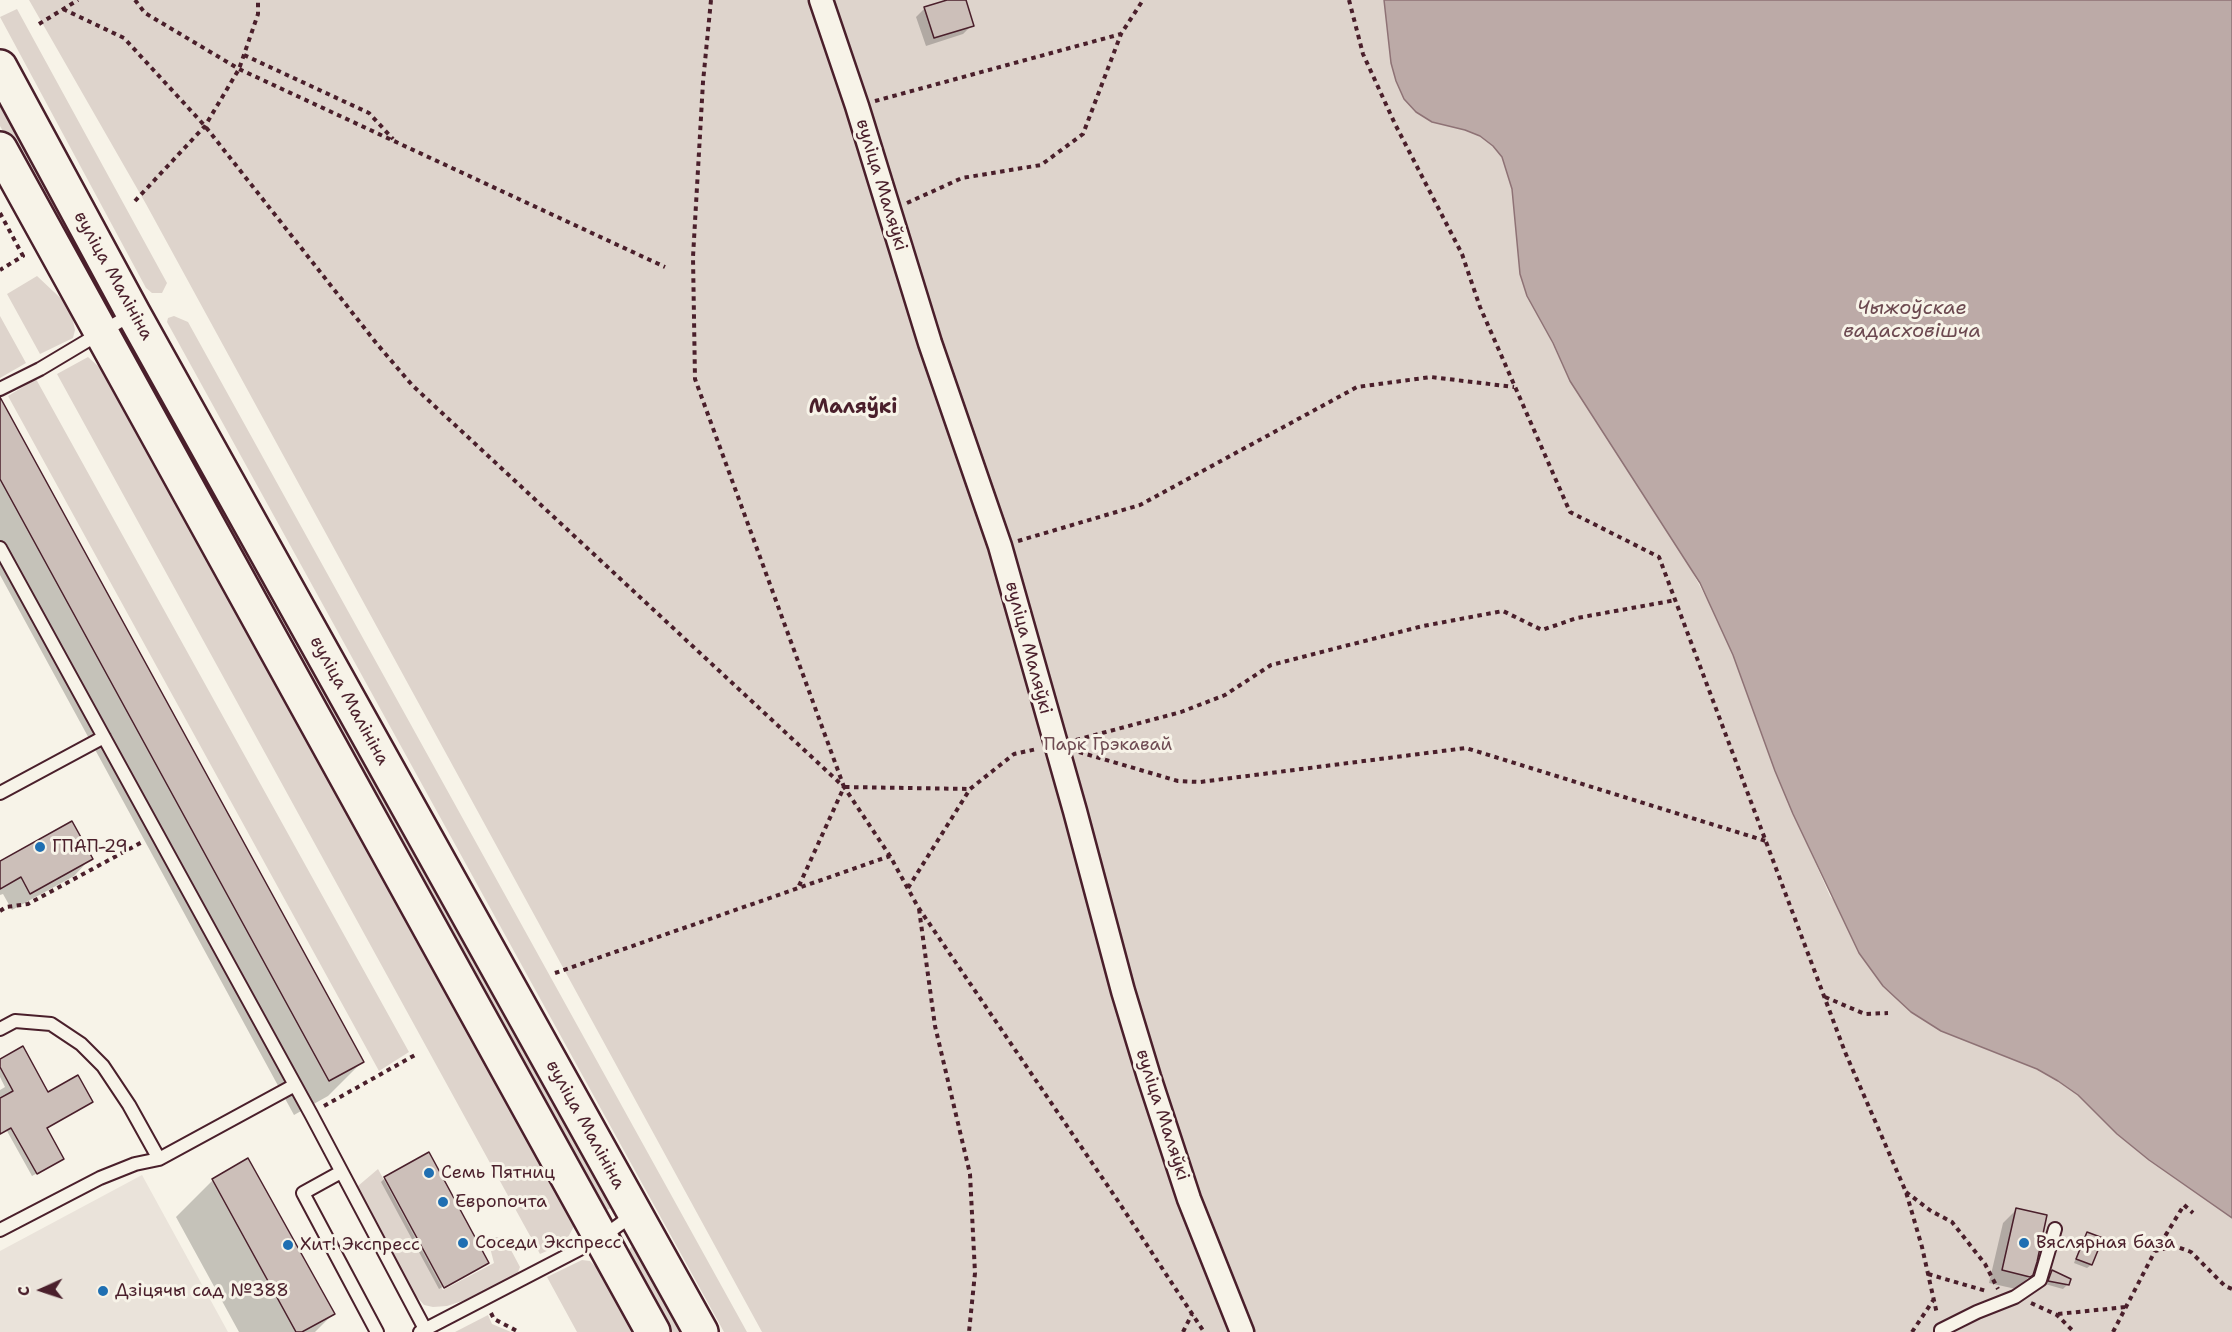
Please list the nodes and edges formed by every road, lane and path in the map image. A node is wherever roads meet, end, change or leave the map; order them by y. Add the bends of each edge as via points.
1 (78, 0) edge
2 (135, 0) edge
3 (258, 0) edge
4 (711, 0) edge
5 (821, 0) edge
6 (1143, 0) edge
7 (1349, 0) edge
8 (63, 9) junction
9 (39, 24) dead end
10 (1121, 34) junction
11 (244, 56) junction
12 (0, 67) edge
13 (239, 69) junction
14 (857, 106) junction
15 (206, 126) junction
16 (395, 142) junction
17 (0, 149) edge
18 (135, 201) dead end
19 (888, 211) junction
20 (0, 213) edge
21 (665, 267) dead end
22 (0, 270) edge
23 (132, 313) junction
24 (100, 332) junction
25 (1515, 387) junction
26 (0, 389) edge
27 (1000, 546) junction
28 (0, 548) edge
29 (1676, 600) junction
30 (104, 737) junction
31 (1055, 745) junction
32 (844, 787) junction
33 (970, 789) junction
34 (0, 793) edge
35 (158, 834) junction
36 (1767, 842) junction
37 (890, 856) junction
38 (798, 888) junction
39 (908, 889) junction
40 (918, 907) junction
41 (0, 910) edge
42 (555, 973) dead end
43 (1824, 997) junction
44 (1888, 1013) dead end
45 (0, 1029) edge
46 (415, 1055) dead end
47 (295, 1085) junction
48 (311, 1114) junction
49 (159, 1159) junction
50 (341, 1172) junction
51 (1906, 1192) junction
52 (2193, 1213) dead end
53 (635, 1214) junction
54 (2055, 1229) dead end
55 (0, 1230) edge
56 (601, 1238) junction
57 (2156, 1251) junction
58 (1928, 1274) junction
59 (2232, 1289) edge
60 (2015, 1297) junction
61 (1934, 1299) junction
62 (2126, 1307) junction
63 (1192, 1314) junction
64 (2057, 1315) junction
65 (494, 1319) dead end
66 (422, 1331) edge
67 (1941, 1331) edge
68 (377, 1332) edge
69 (519, 1332) edge
70 (653, 1332) edge
71 (700, 1332) edge
72 (969, 1332) edge
73 (1183, 1332) edge
74 (1204, 1332) edge
75 (1242, 1332) edge
76 (1912, 1332) edge
77 (2074, 1332) edge
78 (2113, 1332) edge

1 - 8 path
2 - 13 path via 145,13
3 - 11 path via 258,14
4 - 32 path via 702,82 693,257 695,379
5 - 14 street, вуліца Маляўкі
6 - 10 path
7 - 25 path via 1363,54 1462,254
8 - 9 path
8 - 15 path via 123,38
10 - 14 path
10 - 19 path via 1083,134 1041,165 962,178
11 - 13 path
11 - 16 path via 369,113
12 - 23 main road, вуліца Малініна
13 - 15 path
13 - 16 path
14 - 19 street, вуліца Маляўкі
15 - 18 path
15 - 32 path via 412,385
16 - 21 path
17 - 24 main road
19 - 27 street, вуліца Маляўкі
20 - 22 path via 23,256
23 - 24 lane
23 - 53 main road, вуліца Малініна
24 - 26 lane
24 - 56 main road
25 - 27 path via 1431,377 1357,387 1140,506
25 - 29 path via 1570,512 1659,557
27 - 31 street, вуліца Маляўкі
28 - 30 lane
29 - 31 path via 1578,618 1542,630 1503,610 1423,626 1271,665 1225,695 1181,712
29 - 36 path
30 - 34 lane
30 - 35 lane
31 - 33 path via 1014,754
31 - 36 path via 1178,781 1200,782 1466,748
31 - 75 street, вуліца Маляўкі via 1149,1077 1189,1199
32 - 33 path
32 - 37 path
32 - 38 path
33 - 39 path
35 - 41 path via 28,904
35 - 47 lane
36 - 43 path
37 - 38 path
37 - 39 path
38 - 42 path
39 - 40 path
40 - 63 path
40 - 72 path via 935,1026 970,1174 975,1273
43 - 44 path via 1865,1014
43 - 51 path
45 - 49 lane via 15,1021 51,1024 81,1044 104,1066
46 - 48 path
47 - 48 lane
47 - 49 lane
48 - 50 lane
49 - 55 lane via 100,1178
50 - 66 lane
50 - 68 lane via 303,1193
51 - 58 path
51 - 58 path via 1952,1222 1985,1264 2001,1295
52 - 57 path via 2184,1205
53 - 56 lane
53 - 71 main road, вуліца Малініна
54 - 60 lane via 2040,1280
56 - 66 lane
56 - 70 main road
57 - 59 path via 2175,1246 2192,1252
57 - 62 path
58 - 61 path
60 - 64 path
60 - 67 lane
61 - 67 path
61 - 76 path
62 - 64 path
62 - 78 path
63 - 73 path
63 - 74 path
64 - 77 path
65 - 69 path

